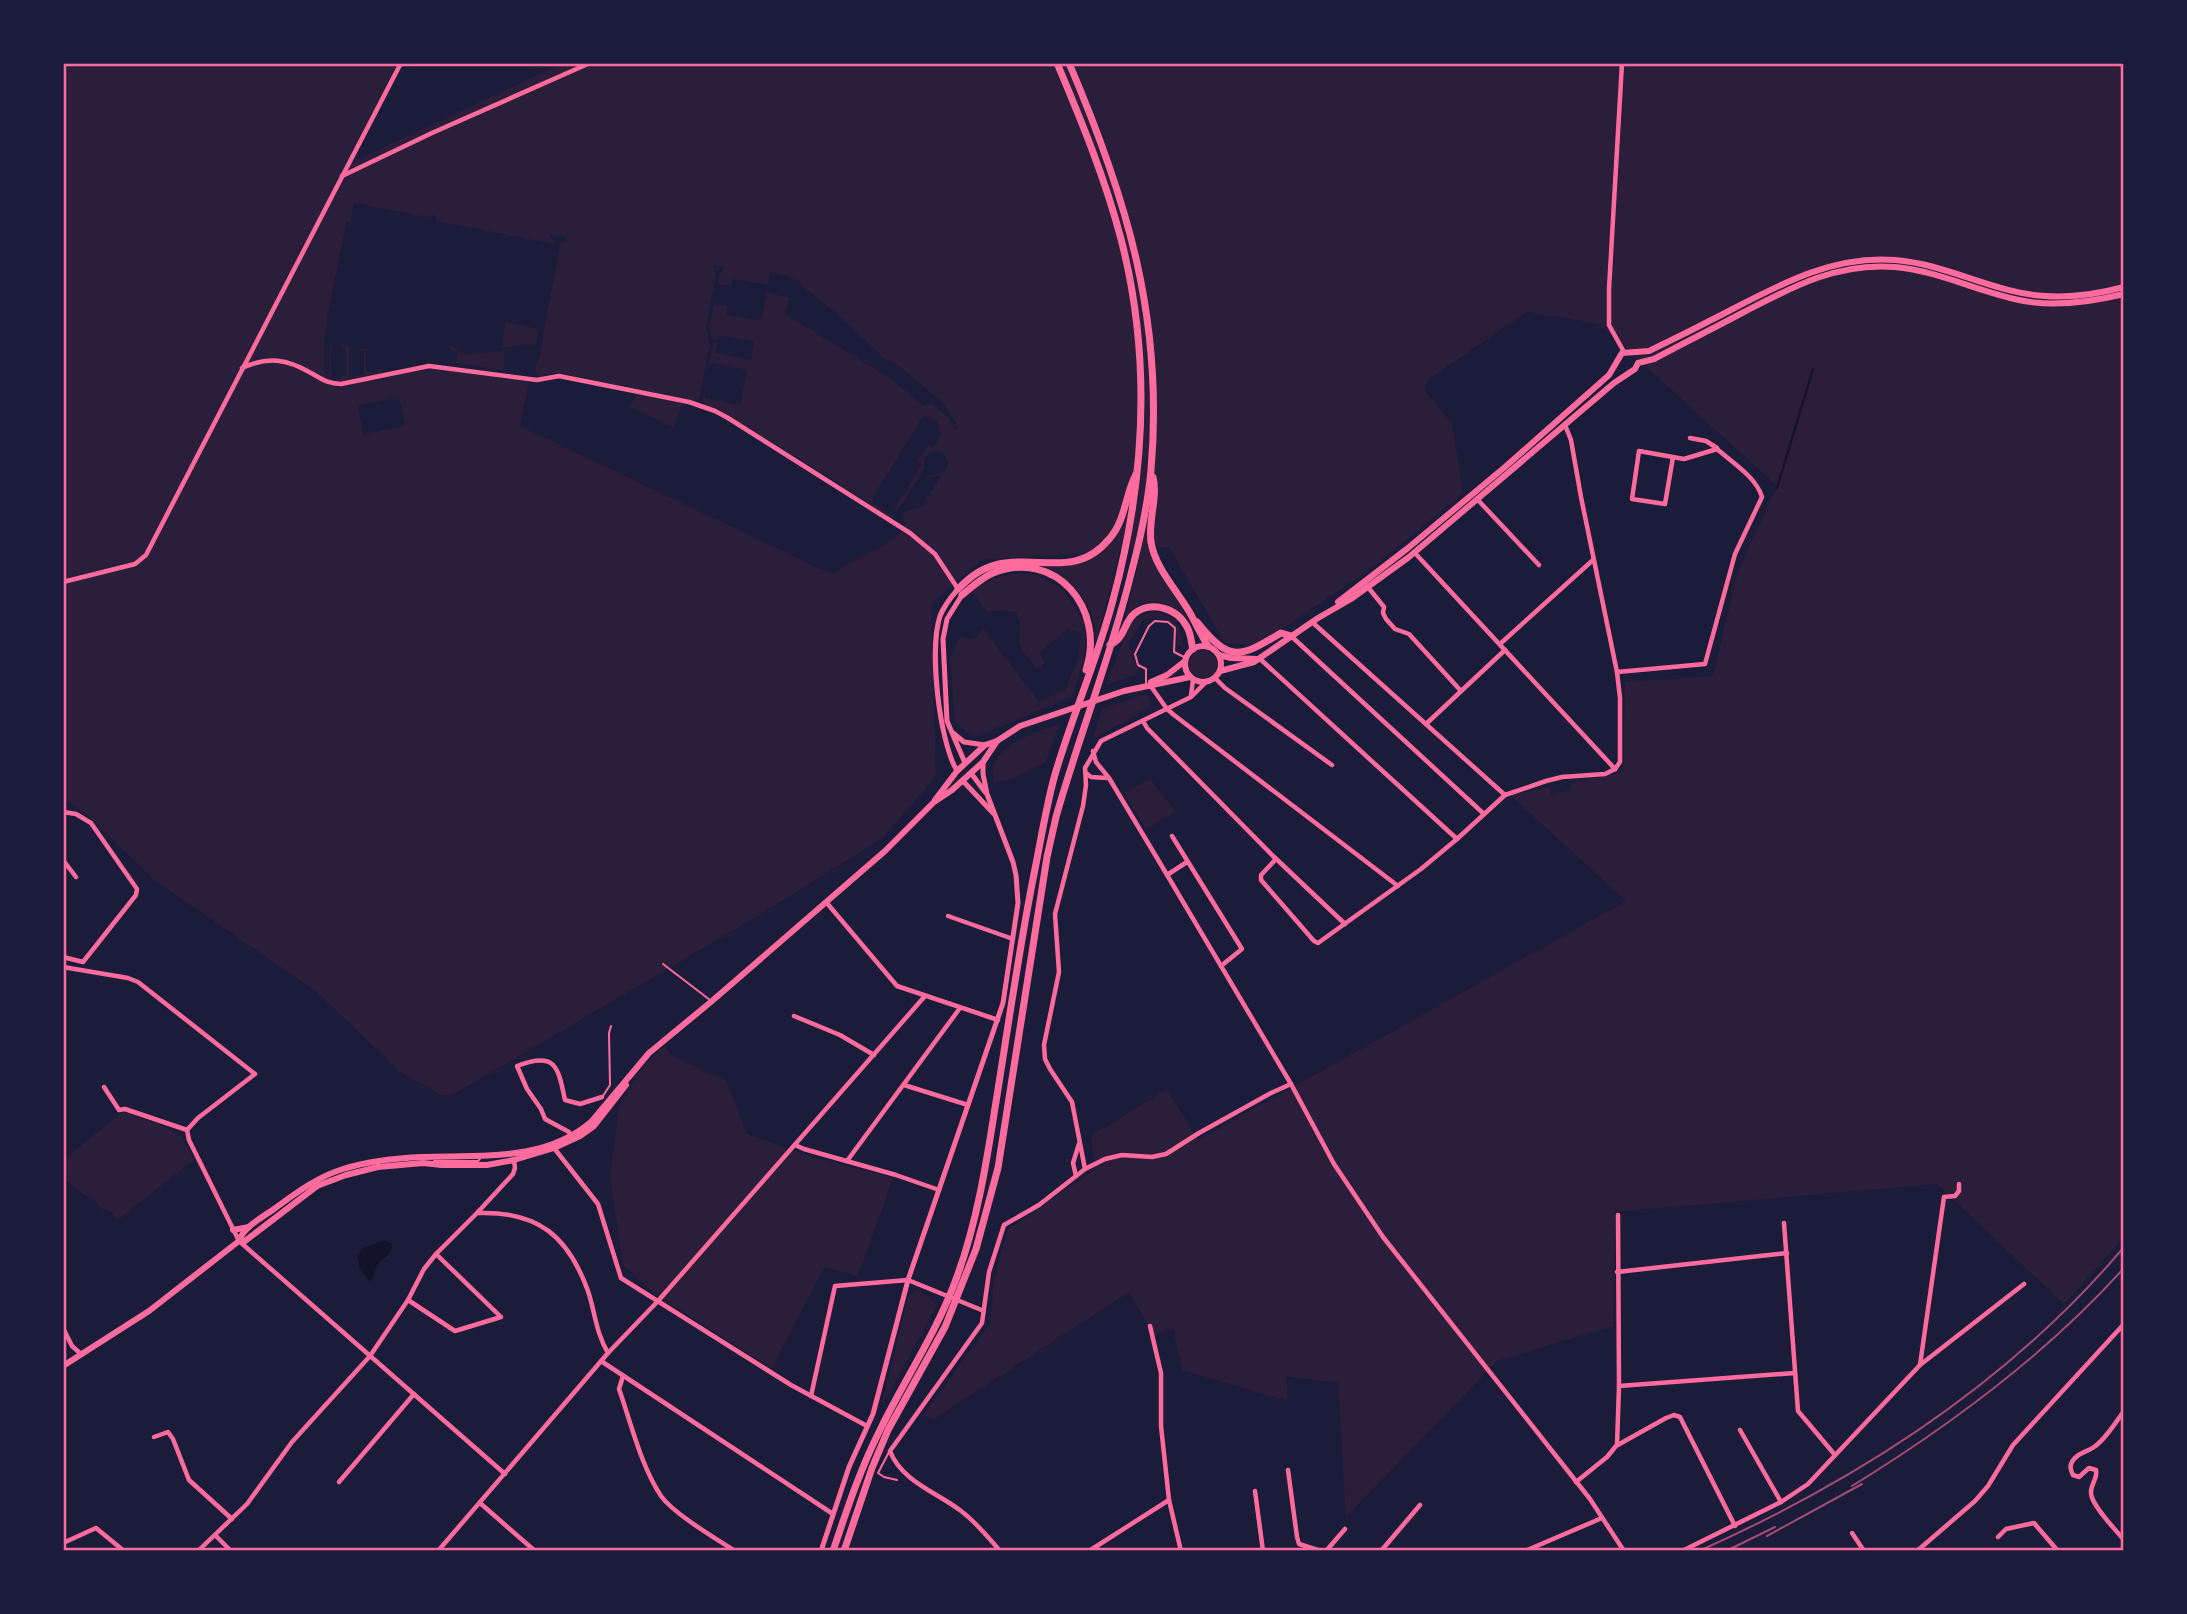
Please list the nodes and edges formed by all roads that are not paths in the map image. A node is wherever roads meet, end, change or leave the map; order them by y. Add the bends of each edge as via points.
1 (401, 63) edge
2 (590, 63) edge
3 (1057, 63) edge
4 (1069, 63) edge
5 (1622, 63) edge
6 (341, 177) junction
7 (2124, 287) edge
8 (2124, 295) edge
9 (1624, 352) junction
10 (1633, 353) junction
11 (1617, 363) junction
12 (1638, 363) junction
13 (242, 368) junction
14 (1629, 372) junction
15 (1565, 425) junction
16 (1690, 438) dead end
17 (1717, 449) junction
18 (1673, 457) junction
19 (1138, 470) junction
20 (1151, 471) junction
21 (1477, 498) junction
22 (1414, 552) junction
23 (1593, 559) junction
24 (1539, 565) dead end
25 (63, 582) edge
26 (1367, 586) junction
27 (960, 592) junction
28 (1191, 615) junction
29 (1315, 620) junction
30 (1291, 636) junction
31 (1500, 644) junction
32 (1110, 646) junction
33 (1208, 646) junction
34 (1193, 649) junction
35 (1505, 650) junction
36 (1219, 655) junction
37 (1186, 659) junction
38 (1259, 659) junction
39 (1220, 671) junction
40 (1617, 672) junction
41 (1192, 678) junction
42 (1216, 678) junction
43 (1206, 682) junction
44 (1148, 684) junction
45 (1461, 691) junction
46 (1082, 696) junction
47 (1191, 697) junction
48 (1167, 709) junction
49 (1143, 721) junction
50 (1426, 724) junction
51 (951, 732) junction
52 (997, 741) junction
53 (985, 745) junction
54 (1093, 751) junction
55 (983, 762) junction
56 (1089, 762) junction
57 (1096, 762) junction
58 (965, 763) junction
59 (1332, 765) dead end
60 (1100, 768) junction
61 (1615, 769) junction
62 (957, 771) junction
63 (971, 773) junction
64 (1085, 773) junction
65 (1095, 776) junction
66 (1109, 778) junction
67 (963, 781) junction
68 (1086, 785) junction
69 (987, 794) junction
70 (1505, 795) junction
71 (934, 802) junction
72 (63, 812) edge
73 (1484, 814) junction
74 (995, 815) junction
75 (1171, 836) dead end
76 (1457, 839) junction
77 (1276, 859) junction
78 (63, 860) edge
79 (1187, 862) junction
80 (1167, 875) junction
81 (76, 877) dead end
82 (1398, 886) junction
83 (826, 901) junction
84 (948, 916) dead end
85 (1345, 924) junction
86 (1013, 939) junction
87 (63, 957) edge
88 (663, 964) dead end
89 (1221, 966) junction
90 (63, 967) edge
91 (925, 996) junction
92 (712, 1001) junction
93 (960, 1007) junction
94 (794, 1016) dead end
95 (998, 1020) junction
96 (611, 1026) dead end
97 (874, 1055) junction
98 (640, 1062) junction
99 (1291, 1084) junction
100 (904, 1085) junction
101 (104, 1087) dead end
102 (602, 1097) joint
103 (968, 1105) junction
104 (187, 1130) junction
105 (571, 1136) junction
106 (1080, 1140) junction
107 (555, 1145) junction
108 (795, 1145) junction
109 (459, 1159) junction
110 (514, 1160) junction
111 (847, 1161) junction
112 (423, 1163) junction
113 (1085, 1169) junction
114 (1076, 1176) junction
115 (1959, 1184) dead end
116 (939, 1191) junction
117 (477, 1213) junction
118 (1618, 1215) dead end
119 (1784, 1223) dead end
120 (251, 1226) junction
121 (233, 1230) junction
122 (239, 1241) junction
123 (1787, 1253) junction
124 (436, 1254) junction
125 (1617, 1272) junction
126 (908, 1280) junction
127 (2024, 1284) dead end
128 (408, 1300) junction
129 (657, 1301) junction
130 (984, 1311) junction
131 (2124, 1324) edge
132 (1150, 1326) dead end
133 (63, 1328) edge
134 (608, 1353) junction
135 (80, 1354) junction
136 (370, 1356) junction
137 (601, 1361) junction
138 (63, 1366) edge
139 (1920, 1366) junction
140 (1796, 1373) junction
141 (623, 1376) junction
142 (1619, 1386) junction
143 (414, 1394) junction
144 (811, 1396) junction
145 (2124, 1411) edge
146 (867, 1426) junction
147 (1740, 1430) dead end
148 (155, 1437) dead end
149 (1616, 1446) junction
150 (890, 1451) junction
151 (1835, 1455) junction
152 (1288, 1470) dead end
153 (505, 1474) junction
154 (897, 1480) dead end
155 (339, 1482) dead end
156 (1576, 1482) junction
157 (1255, 1491) dead end
158 (1169, 1500) junction
159 (480, 1503) junction
160 (1781, 1503) junction
161 (1420, 1505) dead end
162 (833, 1514) junction
163 (1602, 1518) junction
164 (232, 1519) junction
165 (1735, 1526) junction
166 (1345, 1529) dead end
167 (1852, 1533) dead end
168 (216, 1536) junction
169 (1998, 1537) dead end
170 (2124, 1540) edge
171 (63, 1542) edge
172 (124, 1551) edge
173 (198, 1551) edge
174 (231, 1551) edge
175 (438, 1551) edge
176 (535, 1551) edge
177 (735, 1551) edge
178 (821, 1551) edge
179 (833, 1551) edge
180 (844, 1551) edge
181 (1000, 1551) edge
182 (1088, 1551) edge
183 (1181, 1551) edge
184 (1263, 1551) edge
185 (1323, 1551) edge
186 (1381, 1551) edge
187 (1525, 1551) edge
188 (1625, 1551) edge
189 (1682, 1551) edge
190 (1864, 1551) edge
191 (1917, 1551) edge
192 (2058, 1551) edge

1 - 6 street
2 - 6 street
3 - 19 highway via 1103,180 1130,281 1141,371
4 - 20 highway via 1115,178 1141,276 1154,406
5 - 9 street via 1609,326
6 - 13 street
7 - 10 main road via 2078,296 2043,296 1915,262 1846,262 1800,276 1649,351
8 - 12 main road via 2044,304 1922,270 1857,267 1792,287
9 - 10 main road
9 - 11 main road
10 - 12 main road
11 - 14 main road
11 - 29 main road via 1474,494
12 - 14 main road
13 - 25 street via 141,561
13 - 27 street via 292,362 329,384 429,366 537,380 559,376 700,405 910,533 935,554
14 - 15 main road
15 - 21 main road
15 - 23 street
16 - 17 street
17 - 18 street via 1685,459
17 - 40 street via 1751,479 1762,497 1735,554 1705,664
18 - 18 street via 1639,451 1632,499 1665,504
19 - 27 highway via 1122,519 1096,551 1067,563 1000,564 974,574
19 - 46 highway via 1118,582
20 - 28 highway via 1155,486 1150,523 1153,548
20 - 32 highway via 1133,566
21 - 22 main road
21 - 24 street
22 - 26 main road
22 - 31 street
23 - 31 street
23 - 40 street
26 - 29 main road
26 - 45 street via 1384,607 1386,619 1409,634
27 - 46 highway via 988,575 1010,569 1041,571 1069,587 1085,609 1091,636
27 - 51 street via 943,639 945,711
27 - 62 street via 944,607 936,641 942,730
28 - 30 highway via 1232,652 1252,650 1281,634
28 - 33 highway
29 - 30 main road
29 - 50 street
30 - 38 main road
30 - 73 street
31 - 35 street
32 - 34 highway via 1135,614 1154,607 1180,618
32 - 180 highway via 1050,844 998,1168 976,1250 945,1327 888,1430
33 - 34 main road
33 - 36 main road
34 - 37 main road
35 - 45 street
35 - 61 street
36 - 38 main road
36 - 39 main road
37 - 41 main road
37 - 44 main road
37 - 44 lane via 1174,652 1175,628 1155,621 1135,654 1138,665 1146,670
38 - 39 main road
38 - 76 street
39 - 42 main road
40 - 61 street via 1620,762
41 - 43 main road
41 - 44 main road
41 - 47 street
42 - 43 main road
42 - 59 street
43 - 47 street
44 - 48 street
44 - 52 main road via 1020,726
45 - 50 street
46 - 179 highway via 1045,817 986,1164 968,1243 936,1325 863,1464
47 - 48 street
48 - 49 street
48 - 82 street
49 - 54 street via 1101,741
49 - 77 street
50 - 70 street
51 - 53 street via 964,741
51 - 58 street
52 - 53 main road
52 - 55 main road
53 - 58 main road
54 - 56 street
54 - 57 street
55 - 63 main road
55 - 69 street
56 - 57 street
56 - 64 street
57 - 60 street
58 - 62 main road
58 - 63 main road
60 - 65 street
60 - 66 street
61 - 70 street via 1562,777
62 - 67 main road
62 - 71 main road
63 - 67 main road
63 - 69 street
64 - 65 street
64 - 68 street
65 - 66 street
65 - 68 street
66 - 80 street
67 - 71 main road
67 - 74 street
68 - 106 street via 1055,914 1059,972 1044,1045 1045,1059 1072,1102
69 - 74 street
70 - 73 street
71 - 83 main road
72 - 87 street via 91,823 137,889 83,962
73 - 76 street
74 - 86 street via 1016,875
75 - 79 street
76 - 82 street
77 - 85 street
77 - 85 street via 1261,880 1314,941 1321,942
78 - 81 street
79 - 80 street
79 - 89 street via 1242,949
80 - 89 street
82 - 85 street
83 - 91 street via 897,986
83 - 92 main road
84 - 86 street
86 - 95 street
88 - 92 lane
89 - 99 street
90 - 104 street via 138,982 255,1074
91 - 93 street
91 - 97 street
92 - 98 main road
93 - 95 street
93 - 100 street
94 - 97 street
95 - 103 street
96 - 102 lane via 610,1085
97 - 108 street
98 - 105 main road via 592,1121
98 - 107 main road via 594,1126
99 - 113 street via 1166,1154 1105,1158
99 - 156 street via 1334,1164 1383,1237
100 - 103 street
100 - 111 street
101 - 104 street via 119,1110
102 - 105 street via 580,1104 565,1100 558,1069 549,1062 517,1066 545,1119
103 - 116 street
104 - 121 street
105 - 107 main road
106 - 113 street
106 - 114 street via 1073,1163
107 - 109 main road
107 - 110 main road
107 - 129 street via 598,1203 621,1278
108 - 111 street
108 - 129 street
109 - 112 lane
109 - 120 main road via 394,1159 344,1168 308,1185
110 - 112 main road via 487,1165
110 - 117 street via 513,1174
111 - 116 street
112 - 122 main road via 378,1167 328,1181
113 - 114 street
114 - 130 street via 1004,1225 989,1272
115 - 139 street via 1955,1196 1944,1198
116 - 126 street
117 - 124 street
117 - 134 street via 525,1217 557,1238 578,1268
118 - 125 street
119 - 123 street
120 - 121 main road
120 - 122 main road
121 - 122 street
122 - 135 main road via 149,1311
122 - 136 street
123 - 125 street
123 - 140 street
124 - 128 street
124 - 128 street via 501,1317 455,1331
125 - 142 street
126 - 130 street
126 - 144 street via 835,1286
126 - 146 street
127 - 139 street
128 - 136 street
129 - 134 street
129 - 144 street
130 - 150 street via 971,1340
131 - 191 street via 2013,1445 1975,1501
132 - 158 street via 1161,1373
133 - 135 street
134 - 137 street
135 - 138 main road
136 - 143 street
136 - 164 street via 292,1442
137 - 141 street
137 - 153 street
139 - 151 street
140 - 142 street
140 - 151 street via 1798,1411
141 - 162 street
141 - 177 street via 619,1389 662,1497
142 - 149 street
143 - 153 street
143 - 155 street
144 - 146 street
145 - 170 street via 2101,1441 2077,1456 2070,1472 2079,1476 2089,1468 2096,1470 2092,1499
146 - 162 street
147 - 160 street
148 - 164 street via 168,1432 189,1480
149 - 156 street
149 - 165 street via 1666,1418 1680,1417
150 - 154 lane via 878,1473
150 - 181 street via 910,1477 960,1509
151 - 160 street via 1808,1484
152 - 185 street via 1299,1544
153 - 159 street
156 - 163 street
157 - 184 street
158 - 182 street
158 - 183 street
159 - 175 street
159 - 176 street
160 - 165 street
161 - 186 street
162 - 178 street
163 - 187 street
163 - 188 street
164 - 168 street
165 - 189 street
166 - 185 street
167 - 190 street
168 - 173 street
168 - 174 street
169 - 192 street via 2006,1529 2034,1523
171 - 172 street via 96,1528

